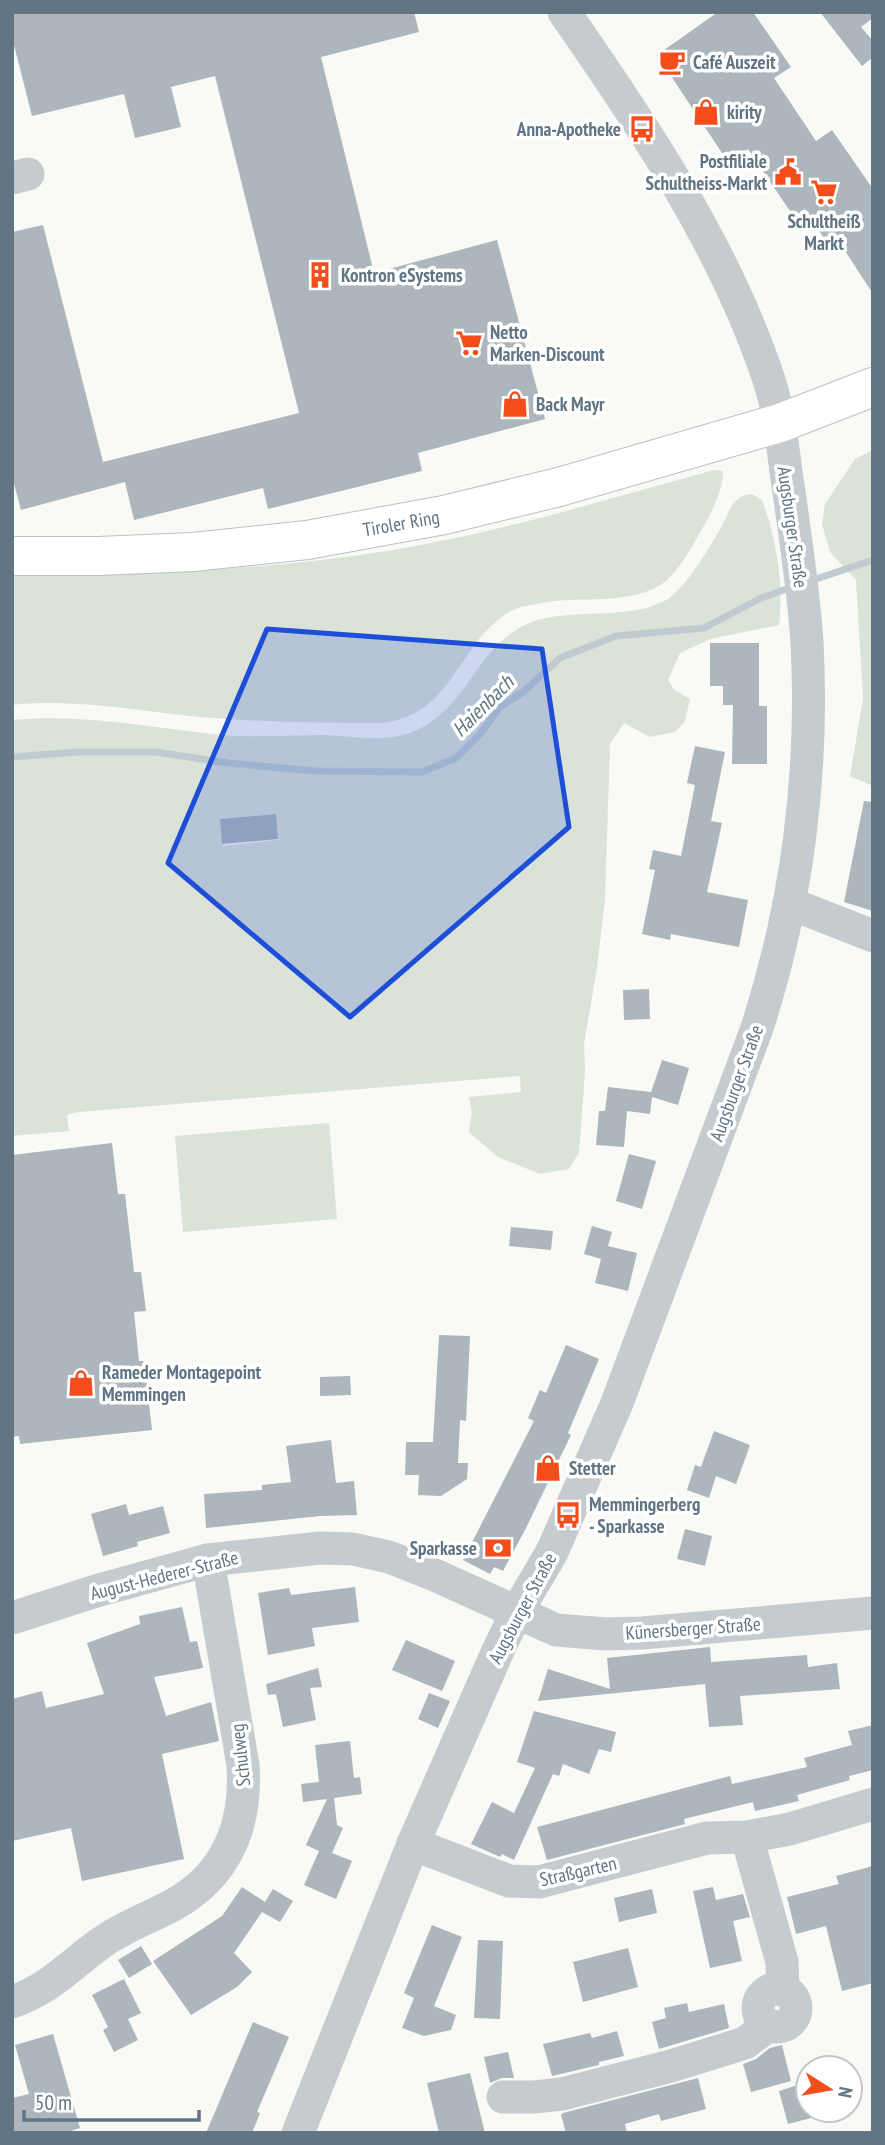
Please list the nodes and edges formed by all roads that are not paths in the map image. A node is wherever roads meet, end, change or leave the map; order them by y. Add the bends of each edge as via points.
1 (572, 15) edge
2 (873, 387) edge
3 (780, 423) junction
4 (12, 556) edge
5 (789, 903) junction
6 (873, 936) edge
7 (208, 1560) junction
8 (516, 1613) junction
9 (873, 1613) edge
10 (12, 1618) edge
11 (873, 1804) edge
12 (747, 1838) junction
13 (413, 1844) junction
14 (12, 2001) edge
15 (503, 2097) dead end
16 (298, 2133) edge

1 - 3 street, Augsburger Straße via 693,211 755,345
2 - 3 main road, Tiroler Ring
3 - 4 main road, Tiroler Ring via 559,487 444,515 307,540 193,552
3 - 5 street, Augsburger Straße via 807,645 808,749
5 - 6 street
5 - 8 street, Augsburger Straße via 774,977 757,1028 617,1403 552,1552
7 - 8 street, August-Hederer-Straße via 320,1548 368,1551 410,1564
7 - 10 street, August-Hederer-Straße
7 - 14 street, Schulweg via 243,1765 242,1811 236,1833 214,1872 200,1886 101,1943 57,1980
8 - 9 street, Künersberger Straße via 556,1630 606,1634
8 - 13 street, Augsburger Straße
11 - 12 street, Straßgarten
12 - 13 street, Straßgarten via 707,1838 525,1883
12 - 15 street via 782,1962 783,1990 760,1997 758,2010 768,2025 745,2043 671,2066 562,2094
13 - 16 street, Augsburger Straße

